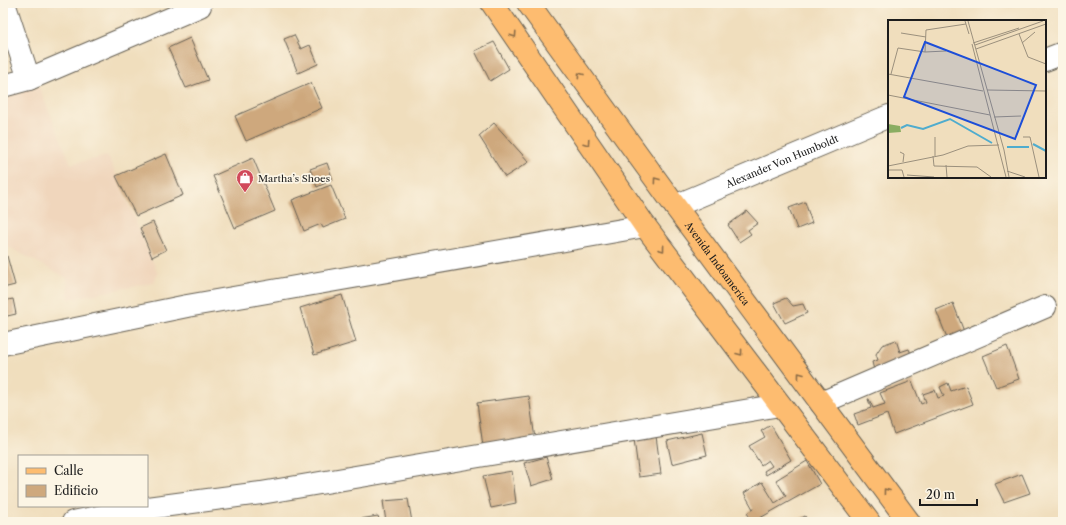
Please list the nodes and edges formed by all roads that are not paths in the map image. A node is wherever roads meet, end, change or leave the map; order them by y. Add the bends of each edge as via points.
1 (4, 3) edge
2 (492, 3) edge
3 (528, 3) edge
4 (200, 6) dead end
5 (1063, 53) edge
6 (1046, 60) edge
7 (29, 79) junction
8 (3, 86) edge
9 (888, 116) edge
10 (675, 206) junction
11 (645, 226) junction
12 (1045, 307) dead end
13 (3, 344) edge
14 (821, 403) junction
15 (780, 404) junction
16 (73, 522) edge
17 (869, 522) edge
18 (909, 522) edge

1 - 7 street
2 -> 11 main road
10 -> 3 main road, Avenida Indoamerica
4 - 7 street
5 - 6 street
7 - 8 street
9 - 10 street, Alexander Von Humboldt
14 -> 10 main road, Avenida Indoamerica
11 - 13 street via 187,306
11 -> 15 main road
12 - 14 street
18 -> 14 main road, Avenida Indoamerica
15 - 16 street via 261,493 132,510
15 - 17 main road

